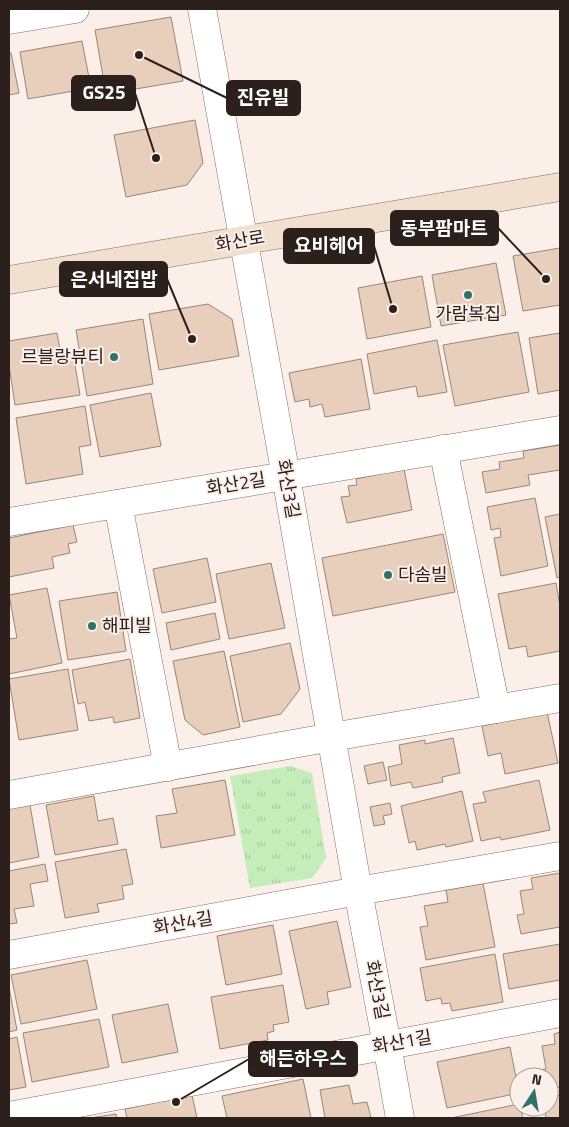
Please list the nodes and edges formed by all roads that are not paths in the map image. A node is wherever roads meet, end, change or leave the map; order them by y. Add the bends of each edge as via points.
1 (75, 9) edge
2 (202, 9) edge
3 (9, 20) edge
4 (560, 187) edge
5 (243, 241) junction
6 (9, 280) edge
7 (560, 430) edge
8 (443, 449) junction
9 (286, 476) junction
10 (118, 504) junction
11 (9, 522) edge
12 (560, 698) edge
13 (496, 709) junction
14 (332, 737) junction
15 (168, 767) junction
16 (9, 795) edge
17 (560, 856) edge
18 (358, 890) junction
19 (9, 955) edge
20 (560, 1014) edge
21 (387, 1045) junction
22 (9, 1116) edge
23 (400, 1118) edge

1 - 3 street
2 - 5 street, 화산3길
4 - 5 street, 화산로
5 - 6 street, 화산로
5 - 9 street, 화산3길
7 - 8 street, 화산2길
8 - 9 street, 화산2길
8 - 13 street
9 - 10 street, 화산2길
9 - 14 street, 화산3길
10 - 11 street, 화산2길
10 - 15 street
12 - 13 street
13 - 14 street
14 - 15 street
14 - 18 street, 화산3길
15 - 16 street
17 - 18 street
18 - 19 street, 화산4길
18 - 21 street, 화산3길
20 - 21 street, 화산1길
21 - 22 street, 화산1길
21 - 23 street, 화산3길

